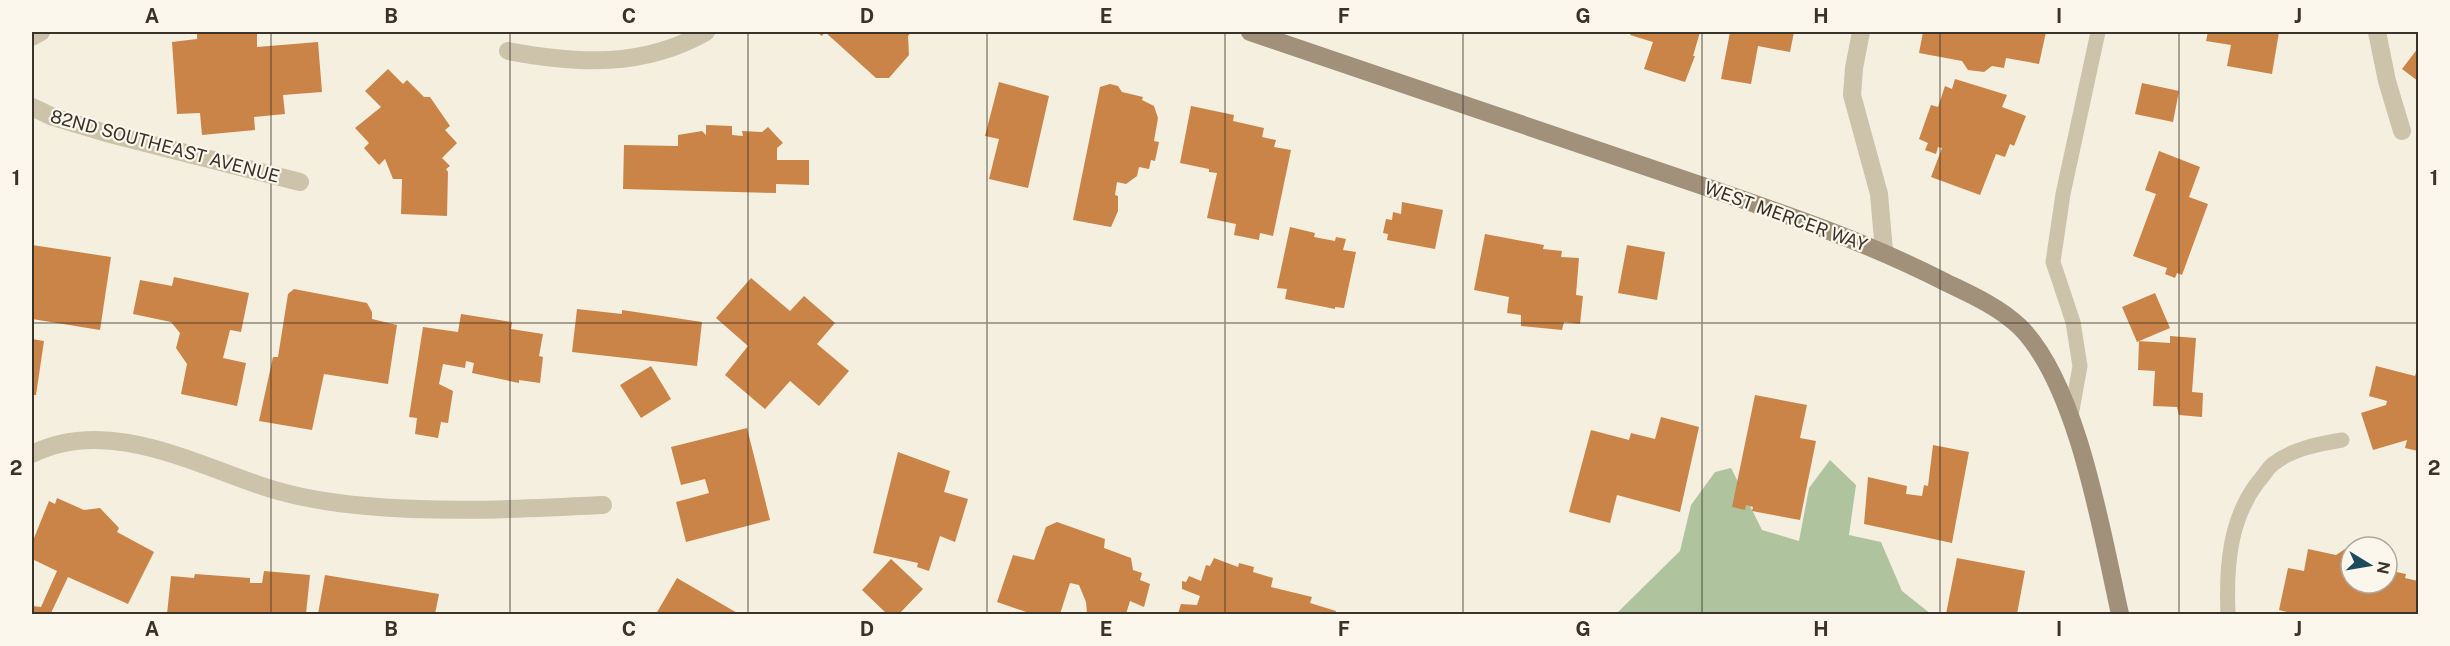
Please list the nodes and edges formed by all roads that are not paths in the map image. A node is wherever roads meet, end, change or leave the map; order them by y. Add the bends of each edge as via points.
1 (41, 32) edge
2 (706, 32) edge
3 (1250, 32) edge
4 (1861, 32) edge
5 (2098, 32) edge
6 (2377, 32) edge
7 (32, 37) edge
8 (508, 51) dead end
9 (32, 106) edge
10 (2402, 131) dead end
11 (300, 182) dead end
12 (1884, 251) junction
13 (2071, 416) junction
14 (2342, 440) dead end
15 (32, 454) edge
16 (603, 505) dead end
17 (2120, 615) edge
18 (2228, 615) edge

1 - 7 street
2 - 8 street via 681,46 626,60 559,61
3 - 12 street, WEST MERCER WAY
4 - 12 street via 1852,95 1880,194
5 - 13 lane via 2062,194 2053,262 2073,322 2080,366
6 - 10 street
9 - 11 street, 82ND SOUTHEAST AVENUE via 53,117 106,133
12 - 13 street, WEST MERCER WAY via 1990,304 2020,327 2044,358
13 - 17 street, WEST MERCER WAY
14 - 18 lane via 2306,447 2272,465 2251,492 2235,522
15 - 16 street via 52,444 85,439 125,442 304,497 366,506 466,511

